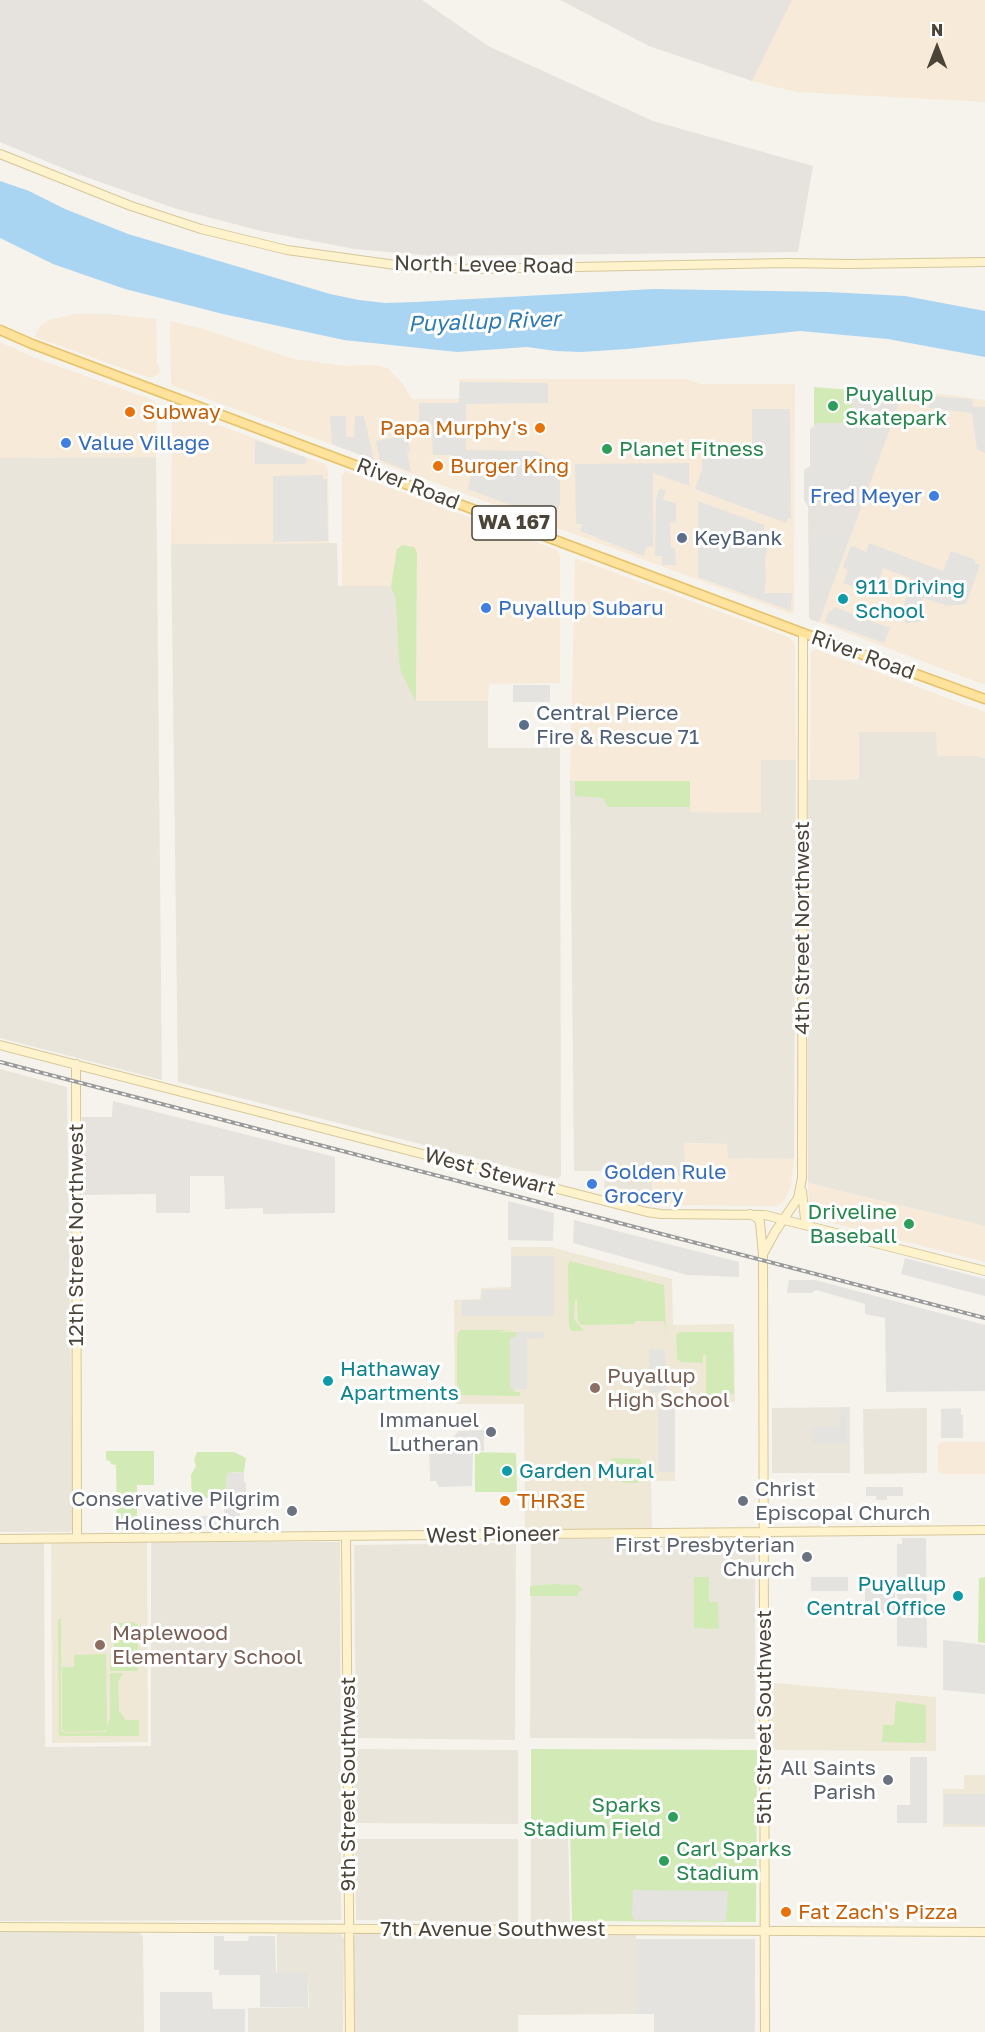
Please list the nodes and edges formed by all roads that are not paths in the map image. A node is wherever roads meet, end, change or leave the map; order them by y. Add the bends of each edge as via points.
1 (0, 154) edge
2 (985, 261) edge
3 (0, 330) edge
4 (803, 633) junction
5 (985, 699) edge
6 (0, 1045) edge
7 (76, 1064) junction
8 (802, 1178) junction
9 (749, 1214) junction
10 (784, 1219) junction
11 (812, 1226) junction
12 (763, 1255) junction
13 (985, 1271) edge
14 (985, 1530) edge
15 (764, 1532) junction
16 (346, 1536) junction
17 (77, 1538) junction
18 (0, 1539) edge
19 (0, 1926) edge
20 (349, 1928) junction
21 (764, 1930) junction
22 (985, 1932) edge
23 (350, 2032) edge
24 (765, 2032) edge

1 - 2 street, North Levee Road via 201,229 287,250 403,266 471,269
3 - 4 main road, River Road / WA 167
4 - 5 main road, River Road / WA 167
4 - 8 street, 4th Street Northwest
6 - 7 street, West Stewart
7 - 9 street, West Stewart via 647,1212
7 - 17 street, 12th Street Northwest
8 - 10 street, 4th Street Northwest via 798,1198
8 - 11 street via 804,1214
9 - 10 street, West Stewart
9 - 12 street, 5th Street Southwest via 760,1222
10 - 11 street, West Stewart
10 - 12 street, 4th Street Northwest
11 - 13 street, West Stewart
12 - 15 street, 5th Street Southwest
14 - 15 street, West Pioneer
15 - 16 street, West Pioneer
15 - 21 street, 5th Street Southwest
16 - 17 street, West Pioneer
16 - 20 street, 9th Street Southwest
17 - 18 street, West Pioneer
19 - 20 street, 7th Avenue Southwest
20 - 21 street, 7th Avenue Southwest
20 - 23 street, 9th Street Southwest
21 - 22 street, 7th Avenue Southwest
21 - 24 street, 5th Street Southwest

